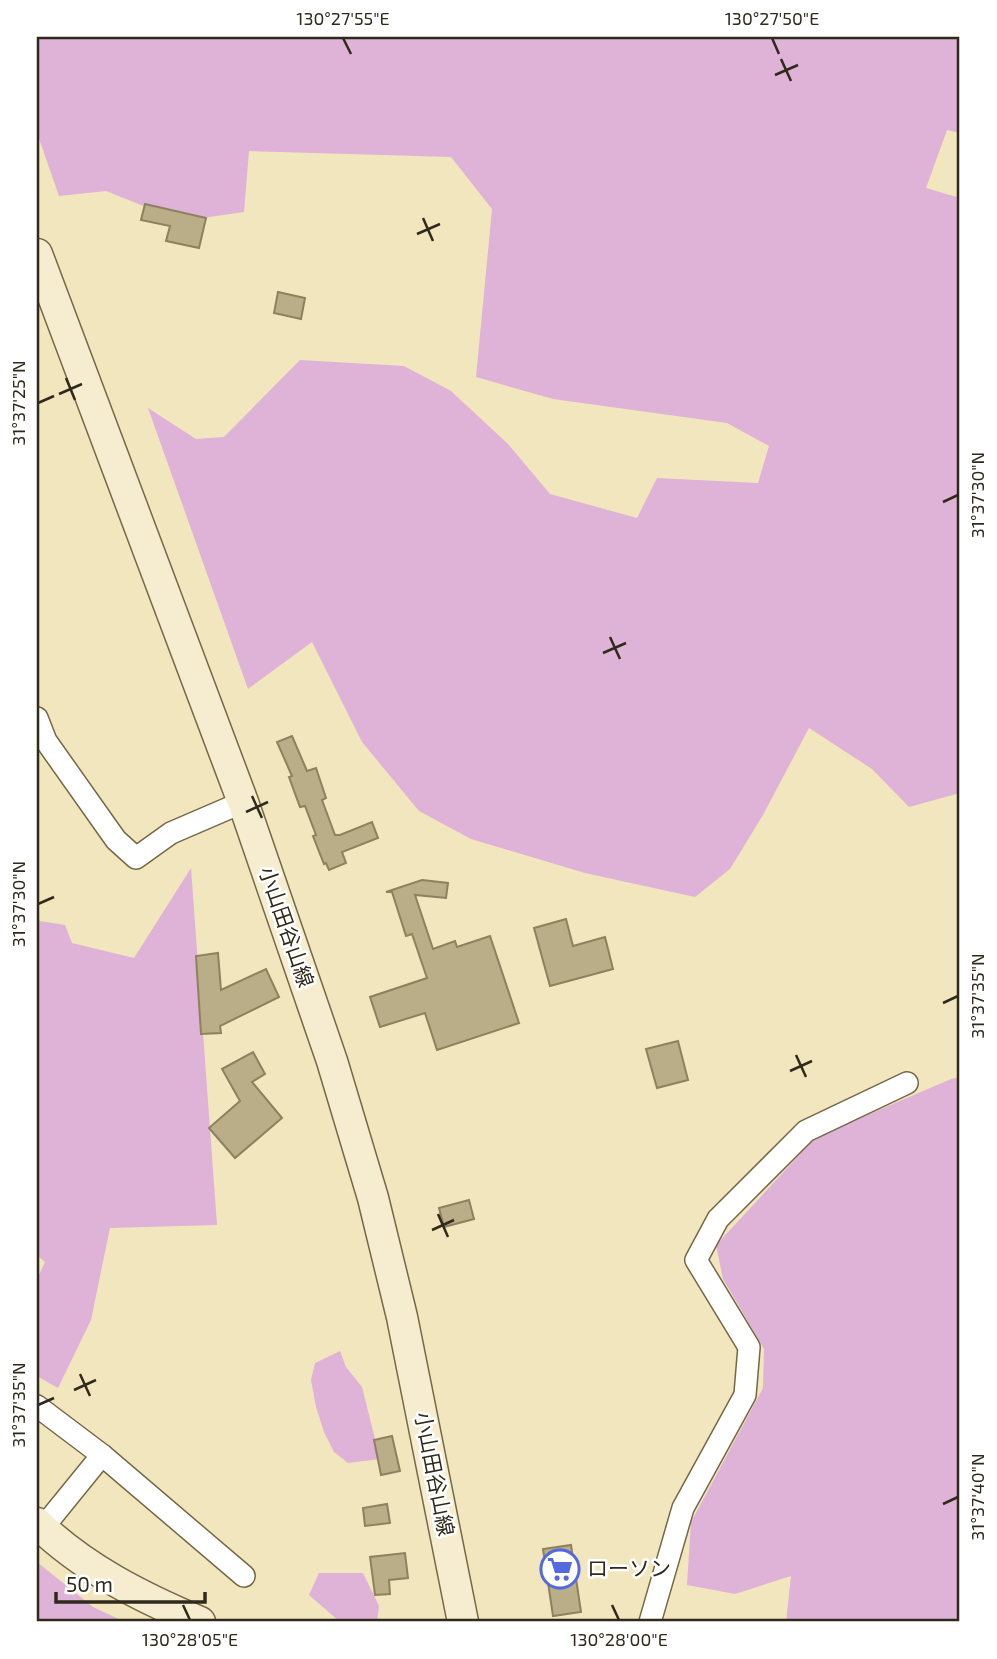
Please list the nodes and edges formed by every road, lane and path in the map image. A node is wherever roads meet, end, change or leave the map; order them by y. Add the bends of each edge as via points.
1 (37, 254) edge
2 (37, 718) edge
3 (243, 802) junction
4 (907, 1083) dead end
5 (37, 1406) edge
6 (102, 1455) junction
7 (38, 1529) edge
8 (244, 1576) dead end
9 (200, 1622) edge
10 (463, 1622) edge
11 (650, 1622) edge

1 - 3 main road, 小山田谷山線
2 - 3 street via 46,741 108,829 136,858 171,833
3 - 10 main road, 小山田谷山線 via 332,1061 373,1198 402,1317
4 - 11 street via 806,1131 718,1219 696,1259 749,1347 745,1395 684,1508
5 - 6 street
6 - 7 street
6 - 8 street
7 - 9 main road via 142,1598

